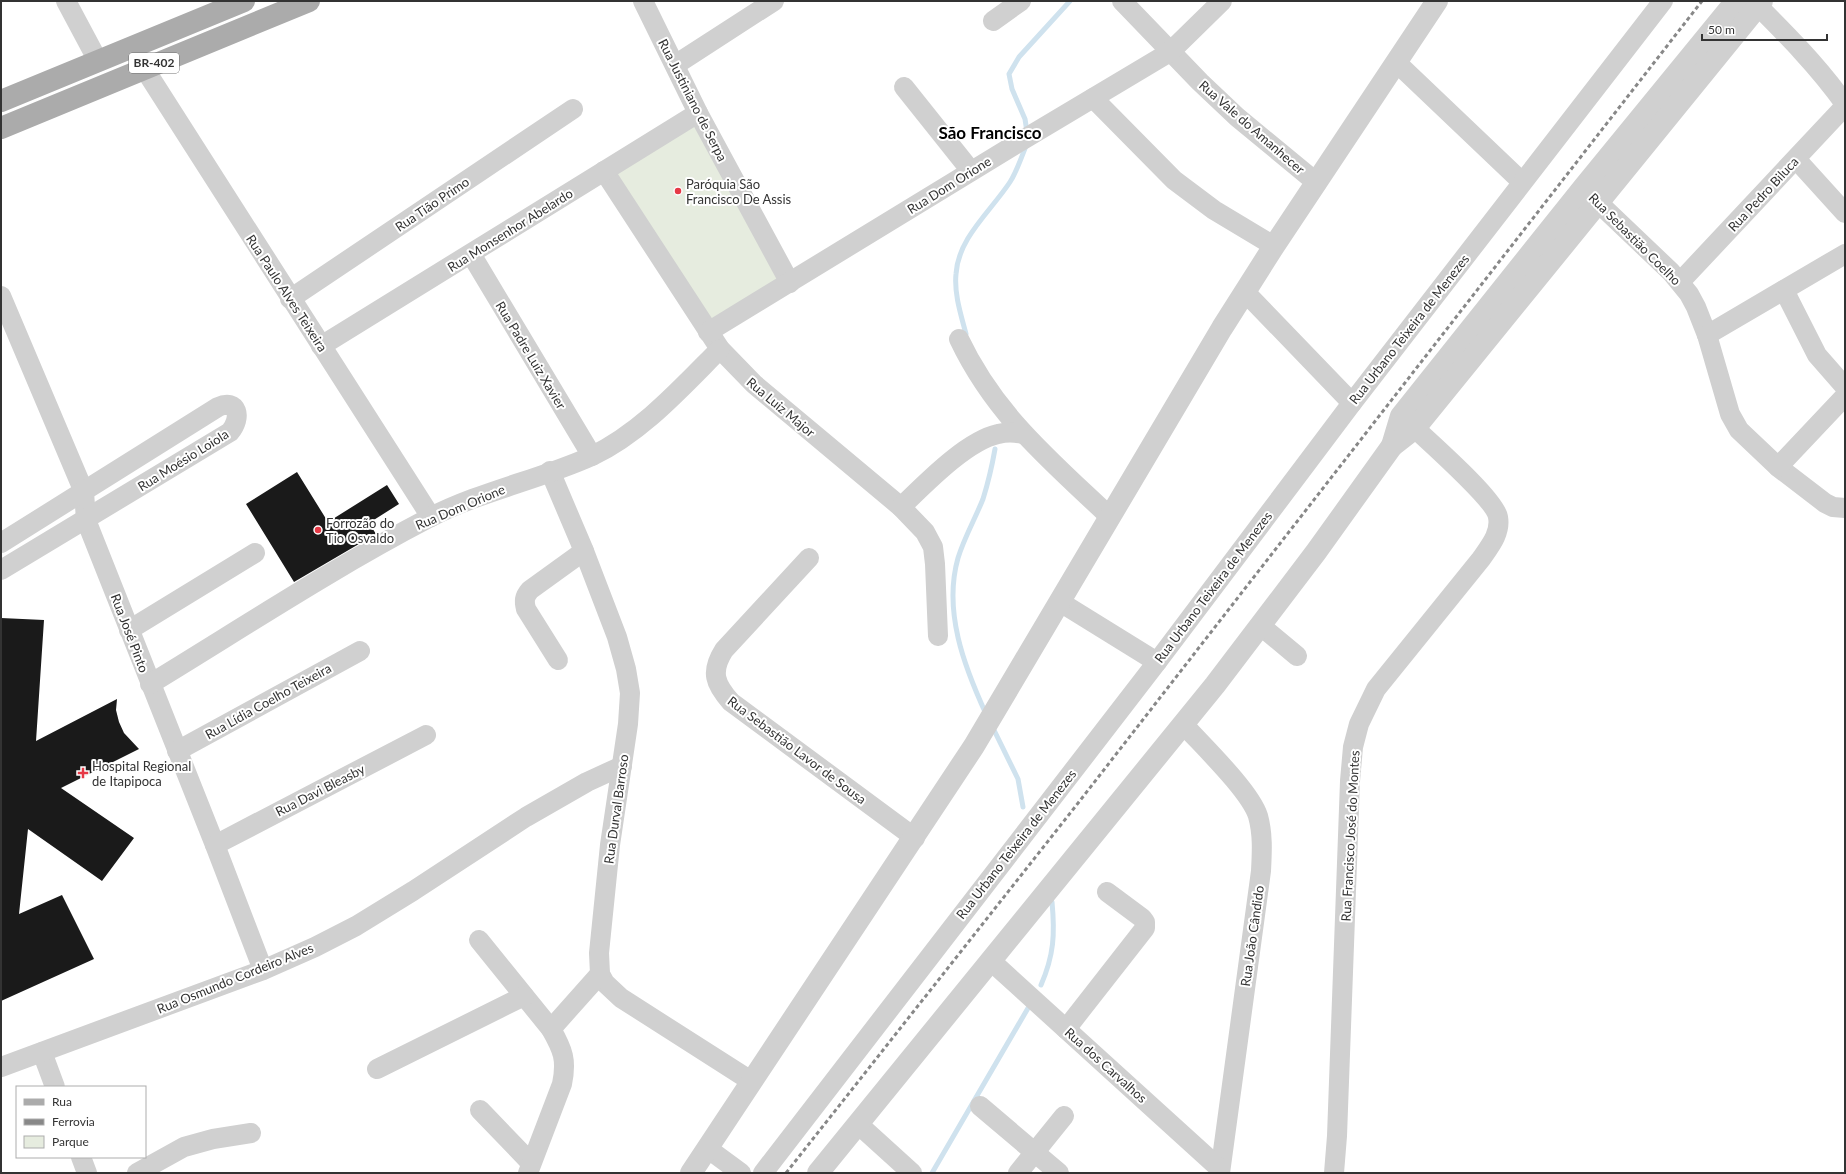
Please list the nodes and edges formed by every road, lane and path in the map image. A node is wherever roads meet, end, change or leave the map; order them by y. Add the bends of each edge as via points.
1 (66, 1) edge
2 (244, 1) edge
3 (308, 1) edge
4 (643, 1) edge
5 (774, 1) edge
6 (1021, 1) edge
7 (1122, 1) edge
8 (1222, 1) edge
9 (1437, 1) edge
10 (1663, 1) edge
11 (1736, 1) edge
12 (1757, 3) edge
13 (993, 21) dead end
14 (1170, 52) junction
15 (98, 60) junction
16 (1397, 63) junction
17 (675, 65) junction
18 (144, 68) junction
19 (904, 87) dead end
20 (1093, 98) junction
21 (1, 101) edge
22 (1845, 105) edge
23 (573, 109) dead end
24 (698, 113) junction
25 (1, 128) edge
26 (1796, 159) junction
27 (604, 171) junction
28 (971, 171) junction
29 (1522, 182) junction
30 (1317, 183) junction
31 (1590, 195) junction
32 (1845, 213) edge
33 (1274, 246) junction
34 (471, 254) junction
35 (1845, 254) edge
36 (1680, 282) junction
37 (790, 283) junction
38 (1784, 290) junction
39 (1245, 292) junction
40 (1, 296) edge
41 (290, 299) junction
42 (708, 332) junction
43 (1707, 335) junction
44 (959, 339) dead end
45 (321, 346) junction
46 (720, 349) junction
47 (1845, 387) edge
48 (1845, 396) edge
49 (1352, 403) junction
50 (1408, 422) junction
51 (1023, 434) junction
52 (592, 456) junction
53 (1778, 468) junction
54 (550, 471) junction
55 (84, 492) junction
56 (901, 507) junction
57 (1845, 508) edge
58 (431, 517) junction
59 (1110, 517) junction
60 (86, 520) junction
61 (1, 543) edge
62 (584, 551) junction
63 (255, 553) dead end
64 (809, 558) dead end
65 (1, 570) edge
66 (1060, 602) junction
67 (1261, 626) junction
68 (129, 630) junction
69 (938, 636) dead end
70 (360, 651) dead end
71 (1297, 656) dead end
72 (558, 660) dead end
73 (1157, 662) junction
74 (150, 684) junction
75 (1184, 725) junction
76 (426, 735) dead end
77 (177, 751) junction
78 (622, 766) junction
79 (915, 838) junction
80 (215, 845) junction
81 (1107, 892) dead end
82 (479, 940) dead end
83 (991, 961) junction
84 (263, 970) junction
85 (600, 974) junction
86 (524, 996) junction
87 (551, 1029) junction
88 (1066, 1029) junction
89 (42, 1052) junction
90 (1, 1067) edge
91 (377, 1069) dead end
92 (751, 1081) junction
93 (55, 1086) edge
94 (980, 1106) dead end
95 (480, 1110) dead end
96 (1064, 1116) dead end
97 (858, 1124) junction
98 (251, 1133) dead end
99 (707, 1148) junction
100 (1035, 1152) junction
101 (81, 1158) edge
102 (529, 1168) edge
103 (1220, 1171) edge
104 (87, 1173) edge
105 (136, 1173) edge
106 (690, 1173) edge
107 (741, 1173) edge
108 (763, 1173) edge
109 (818, 1173) edge
110 (912, 1173) edge
111 (1018, 1173) edge
112 (1059, 1173) edge
113 (1334, 1173) edge

1 - 15 street
2 - 15 main road, BR-402
3 - 18 main road, BR-402
4 - 17 street, Rua Justiniano de Serpa
5 - 17 street
6 - 13 street
7 - 14 street, Rua Vale do Amanhecer
8 - 14 street, Rua Dom Orione
9 - 16 street
10 - 29 street, Rua Urbano Teixeira de Menezes
11 - 31 street
12 - 22 street via 1826,77
12 - 31 street
14 - 20 street, Rua Dom Orione
14 - 30 street, Rua Vale do Amanhecer via 1237,117
15 - 21 main road, BR-402
16 - 29 street
16 - 30 street
17 - 24 street, Rua Justiniano de Serpa
18 - 25 main road, BR-402
18 - 41 street, Rua Paulo Alves Teixeira
19 - 28 street
20 - 28 street, Rua Dom Orione
20 - 33 street via 1174,180 1214,210
22 - 26 street, Rua Pedro Biluca
23 - 41 street, Rua Tião Primo
24 - 27 street, Rua Monsenhor Abelardo
24 - 37 street, Rua Justiniano de Serpa
26 - 32 street
26 - 36 street, Rua Pedro Biluca
27 - 34 street, Rua Monsenhor Abelardo
27 - 42 street, Rua Luiz Major
28 - 37 street, Rua Dom Orione
29 - 49 street, Rua Urbano Teixeira de Menezes
30 - 33 street
31 - 36 street, Rua Sebastião Coelho
31 - 50 street
33 - 39 street
34 - 45 street, Rua Monsenhor Abelardo
34 - 52 street, Rua Padre Luiz Xavier
35 - 38 street
36 - 43 street, Rua Sebastião Coelho via 1696,307
37 - 42 street, Rua Dom Orione
38 - 43 street
38 - 47 street via 1817,355
39 - 49 street
39 - 59 street
40 - 55 street, Rua José Pinto
41 - 45 street, Rua Paulo Alves Teixeira
42 - 46 street, Rua Luiz Major
43 - 53 street, Rua Sebastião Coelho via 1734,424
44 - 51 street via 974,369 994,399
45 - 58 street, Rua Paulo Alves Teixeira
46 - 52 street, Rua Dom Orione via 650,416
46 - 56 street, Rua Luiz Major via 754,384
48 - 53 street
49 - 73 street, Rua Urbano Teixeira de Menezes
50 - 67 street
50 - 113 street, Rua Francisco José do Montes via 1485,495 1498,516 1498,529 1481,559 1376,689 1359,724 1353,747 1338,1136
51 - 56 street via 998,434 978,442 951,462
51 - 59 street
52 - 54 street, Rua Dom Orione
53 - 57 street, Rua Sebastião Coelho via 1825,503
54 - 58 street, Rua Dom Orione via 477,496
54 - 62 street, Rua Durval Barroso
55 - 60 street, Rua José Pinto
55 - 60 street, Rua Moésio Loiola via 218,407 224,404 234,409 238,418 230,432
55 - 61 street, Rua Moésio Loiola
56 - 69 street, Rua Luiz Major via 925,532 933,547
58 - 74 street, Rua Dom Orione
59 - 66 street
60 - 65 street, Rua Moésio Loiola
60 - 68 street, Rua José Pinto
62 - 72 street via 525,596 526,609
62 - 78 street, Rua Durval Barroso via 626,669 630,694
63 - 68 street
64 - 79 street, Rua Sebastião Lavor de Sousa via 724,650 718,659 716,679 731,702
66 - 73 street
66 - 79 street via 996,711
67 - 71 street
67 - 75 street
68 - 74 street, Rua José Pinto
70 - 77 street, Rua Lídia Coelho Teixeira
73 - 108 street, Rua Urbano Teixeira de Menezes
74 - 77 street, Rua José Pinto
75 - 83 street
75 - 103 street, Rua João Cândido via 1243,790 1257,814 1263,841
76 - 80 street, Rua Davi Bleasby
77 - 80 street, Rua José Pinto
78 - 84 street, Rua Osmundo Cordeiro Alves via 587,782 526,817 356,926
78 - 85 street, Rua Durval Barroso via 610,845 599,953
79 - 92 street
80 - 84 street, Rua José Pinto
81 - 88 street via 1142,918 1145,928
82 - 86 street
83 - 88 street, Rua dos Carvalhos
83 - 97 street
84 - 89 street, Rua Osmundo Cordeiro Alves
85 - 87 street
85 - 92 street via 605,983 621,998
86 - 87 street
86 - 91 street
87 - 102 street via 563,1053 565,1068 562,1084
88 - 103 street, Rua dos Carvalhos
89 - 90 street, Rua Osmundo Cordeiro Alves
89 - 93 street
92 - 99 street
94 - 100 street
95 - 102 street
96 - 100 street
97 - 109 street
97 - 110 street
98 - 105 street via 184,1147
99 - 106 street
99 - 107 street
100 - 111 street
100 - 112 street
101 - 104 street

